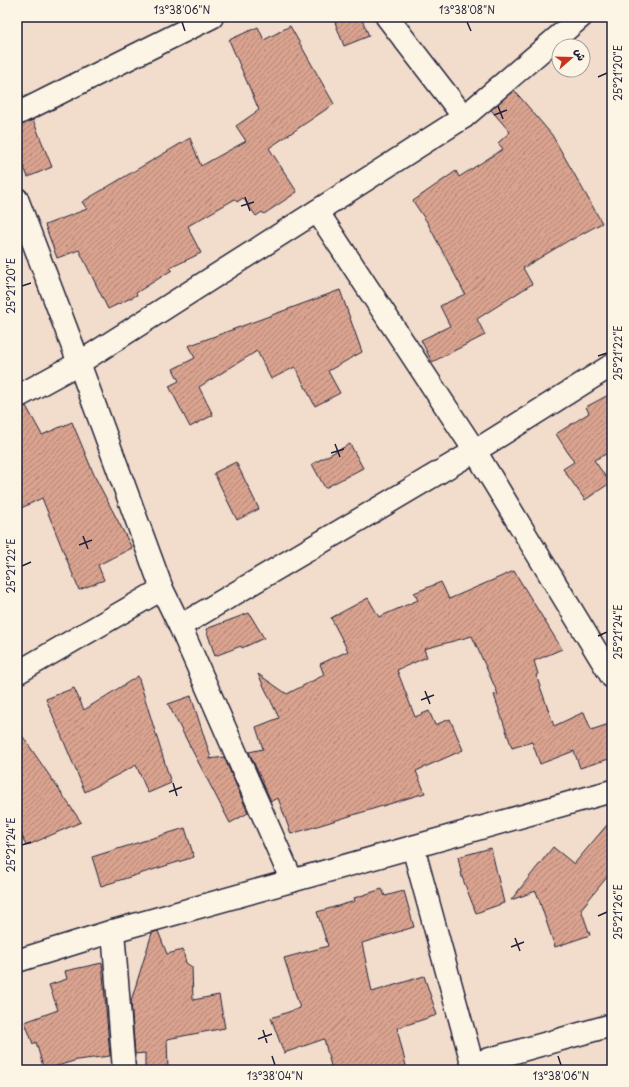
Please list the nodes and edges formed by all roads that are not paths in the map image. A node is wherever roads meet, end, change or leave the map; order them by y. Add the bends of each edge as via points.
1 (212, 17) edge
2 (387, 17) edge
3 (581, 17) edge
4 (17, 114) edge
5 (464, 117) junction
6 (17, 199) edge
7 (317, 211) junction
8 (79, 363) junction
9 (612, 365) edge
10 (17, 398) edge
11 (475, 451) junction
12 (162, 589) junction
13 (180, 626) junction
14 (17, 674) edge
15 (612, 677) edge
16 (612, 791) edge
17 (413, 847) junction
18 (292, 881) junction
19 (113, 931) junction
20 (17, 961) edge
21 (612, 1025) edge
22 (473, 1067) edge
23 (124, 1070) edge

1 - 4 street
2 - 5 street
3 - 5 street
5 - 7 street
6 - 8 street
7 - 8 street
7 - 11 street
8 - 10 street
8 - 12 street
9 - 11 street
11 - 13 street
11 - 15 street
12 - 13 street
12 - 14 street
13 - 18 street
16 - 17 street
17 - 18 street
17 - 22 street
18 - 19 street
19 - 20 street
19 - 23 street
21 - 22 street

